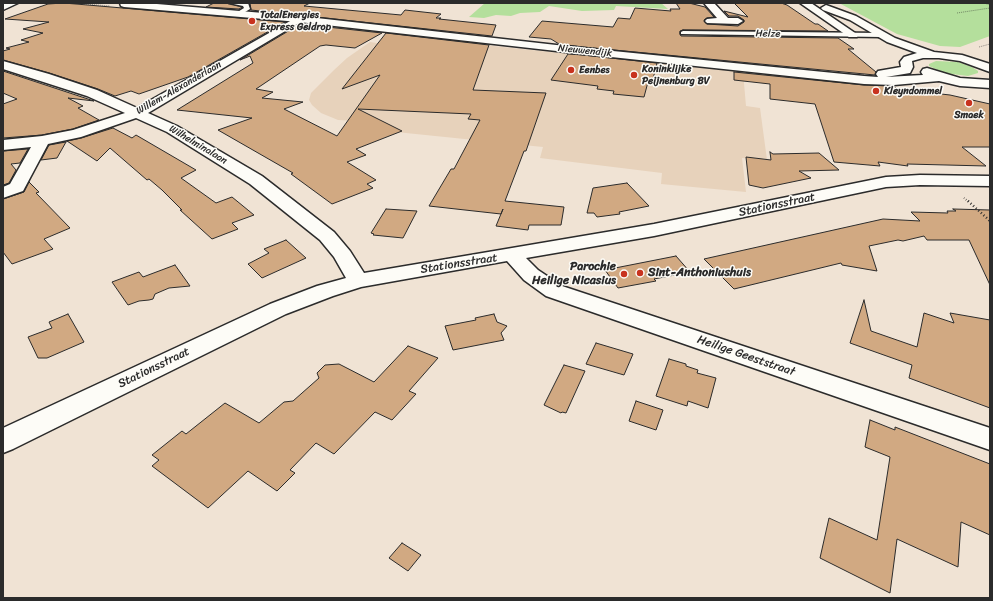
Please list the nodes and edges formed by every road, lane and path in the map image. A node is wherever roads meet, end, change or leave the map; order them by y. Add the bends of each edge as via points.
1 (13, 3) edge
2 (120, 3) edge
3 (232, 3) edge
4 (709, 3) edge
5 (805, 3) edge
6 (984, 3) edge
7 (245, 4) edge
8 (161, 5) edge
9 (822, 5) edge
10 (990, 5) edge
11 (3, 7) edge
12 (990, 8) edge
13 (957, 12) dead end
14 (238, 14) junction
15 (297, 20) junction
16 (710, 21) dead end
17 (725, 21) junction
18 (738, 21) dead end
19 (683, 33) dead end
20 (737, 34) junction
21 (853, 35) junction
22 (875, 36) junction
23 (732, 39) dead end
24 (987, 55) edge
25 (920, 57) junction
26 (966, 59) junction
27 (3, 65) edge
28 (833, 76) junction
29 (935, 76) junction
30 (988, 81) edge
31 (138, 113) junction
32 (42, 140) junction
33 (3, 145) edge
34 (942, 180) junction
35 (990, 181) edge
36 (3, 193) edge
37 (990, 221) edge
38 (512, 255) junction
39 (358, 281) junction
40 (990, 439) edge
41 (3, 440) edge

1 - 11 street
2 - 8 street, Nieuwendijk
3 - 7 lane
4 - 17 street
5 - 21 street
6 - 10 path
7 - 14 lane via 248,9
8 - 14 street, Nieuwendijk
9 - 22 street, Helze via 853,18
12 - 13 path
14 - 15 street, Nieuwendijk
15 - 28 street, Nieuwendijk
15 - 31 street, Willem-Alexanderlaan
16 - 17 street
17 - 18 street
19 - 20 lane, Helze
20 - 21 lane, Helze
20 - 23 lane via 740,39
21 - 22 lane, Helze
22 - 25 street, Helze
22 - 25 street, Helze
24 - 26 street
25 - 26 street
25 - 28 street, Nieuwendijk via 906,62 906,70
25 - 29 street via 917,65
26 - 30 street
27 - 31 street, Wilhelminalaan via 92,93
28 - 29 street, Nieuwendijk via 894,81
29 - 30 street, Nieuwendijk
31 - 32 street, Willem-Alexanderlaan via 76,134
31 - 39 street, Wilhelminalaan via 172,129 256,180 327,236 343,255
32 - 33 street, Willem-Alexanderlaan
32 - 36 street via 17,186
34 - 35 street, Stationsstraat
34 - 37 path
34 - 38 street, Stationsstraat via 886,182 654,230
38 - 39 street, Stationsstraat
38 - 40 street, Heilige Geeststraat via 531,275 554,291
39 - 41 street, Stationsstraat via 278,309

